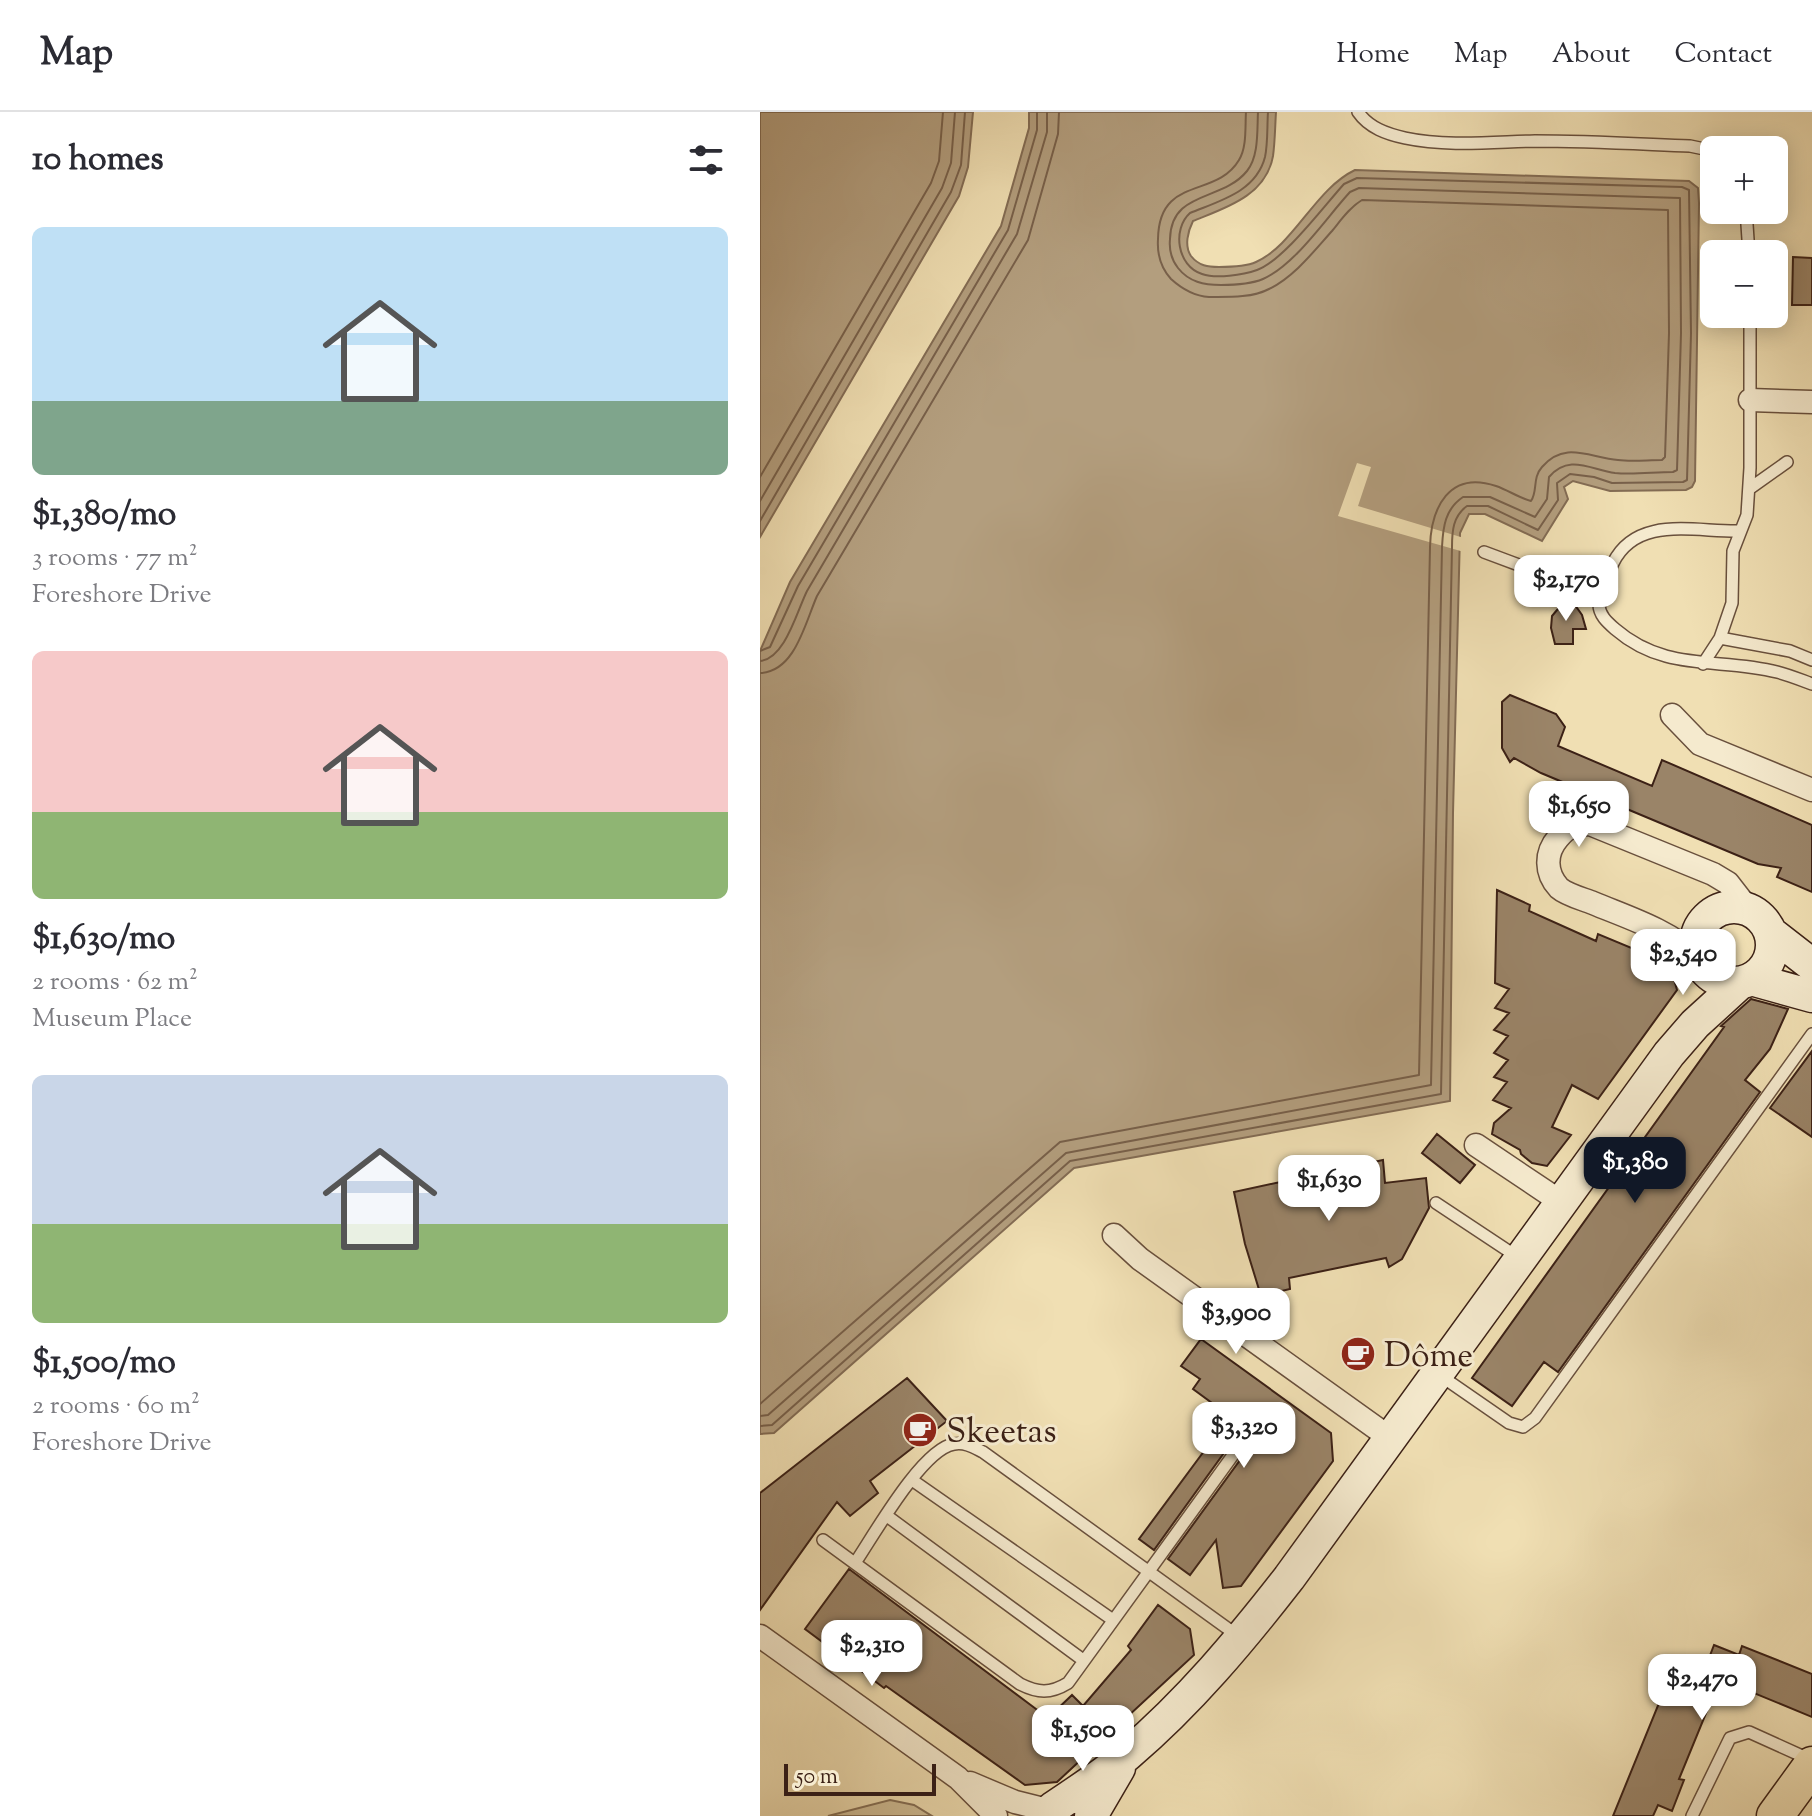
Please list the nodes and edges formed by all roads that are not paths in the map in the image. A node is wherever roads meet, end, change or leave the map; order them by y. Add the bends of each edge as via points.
1 (1358, 112) edge
2 (1700, 148) edge
3 (1750, 328) edge
4 (1750, 400) junction
5 (1812, 402) edge
6 (1787, 462) dead end
7 (1749, 489) junction
8 (1739, 531) junction
9 (1484, 552) dead end
10 (1602, 596) junction
11 (1720, 638) junction
12 (1812, 660) edge
13 (1703, 664) junction
14 (1812, 684) edge
15 (1672, 715) dead end
16 (1812, 790) edge
17 (1749, 910) junction
18 (1771, 933) junction
19 (1700, 962) junction
20 (1812, 965) edge
21 (1746, 981) junction
22 (1812, 996) edge
23 (1812, 1034) edge
24 (1669, 1054) junction
25 (1476, 1145) dead end
26 (1561, 1202) junction
27 (1436, 1203) dead end
28 (1114, 1235) dead end
29 (1520, 1259) junction
30 (1437, 1373) junction
31 (1249, 1433) dead end
32 (1390, 1438) junction
33 (912, 1480) junction
34 (887, 1516) junction
35 (823, 1540) dead end
36 (855, 1563) junction
37 (1146, 1572) junction
38 (1113, 1620) junction
39 (760, 1636) edge
40 (1241, 1639) junction
41 (1083, 1660) junction
42 (1127, 1755) junction
43 (1812, 1763) edge
44 (958, 1778) junction
45 (1050, 1812) edge
46 (996, 1816) edge
47 (1091, 1816) edge
48 (1692, 1816) edge
49 (1775, 1816) edge

1 - 2 lane via 1377,130 1432,142
3 - 4 lane
4 - 5 street
4 - 7 lane
6 - 7 lane
7 - 8 lane via 1747,515
8 - 10 lane via 1651,530 1623,546
8 - 11 lane via 1733,551 1734,597
9 - 10 lane
10 - 13 lane via 1603,619 1625,638 1657,654
11 - 12 lane
11 - 13 lane
13 - 14 lane via 1778,672
15 - 16 street via 1700,744
17 - 18 street
17 - 19 street via 1727,907 1708,917 1697,935
17 - 19 street via 1728,883 1713,874 1590,824 1572,824 1561,834 1548,859 1549,872 1561,890 1666,934
18 - 20 street
18 - 21 street via 1771,955 1760,973
19 - 21 street via 1719,980
19 - 24 street via 1688,1015
21 - 22 street
21 - 24 street
23 - 30 lane via 1535,1418 1523,1427 1509,1423
24 - 26 street
25 - 26 street
26 - 29 street
27 - 29 lane
28 - 32 street
29 - 30 street
30 - 32 street
31 - 37 lane
32 - 40 street
33 - 34 lane
33 - 37 lane via 939,1450 968,1444
33 - 38 lane
34 - 36 lane
34 - 41 lane
35 - 36 lane
36 - 41 lane via 1032,1690 1057,1690
37 - 38 lane
37 - 40 lane
38 - 41 lane
39 - 44 street
40 - 42 street
42 - 45 street
42 - 47 street
43 - 48 lane via 1749,1732 1730,1738
43 - 49 main road
44 - 45 street
44 - 46 street

